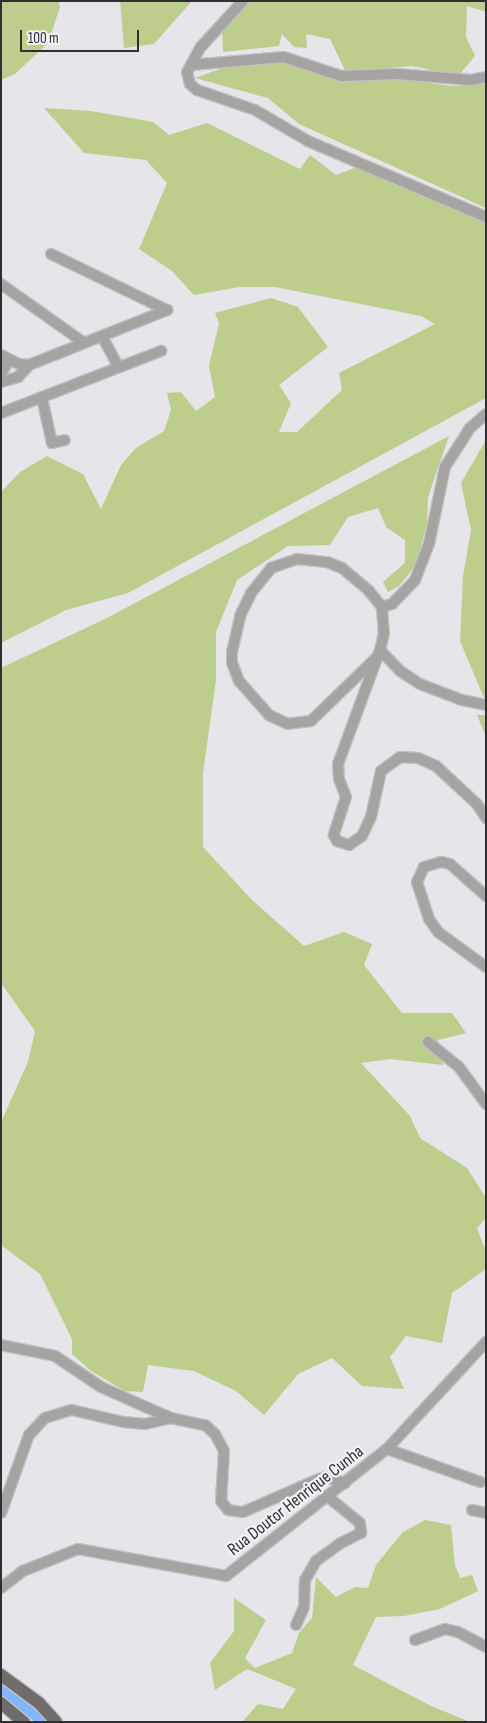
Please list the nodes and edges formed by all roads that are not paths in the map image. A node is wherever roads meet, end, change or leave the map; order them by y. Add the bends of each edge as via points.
1 (242, 1) edge
2 (191, 65) junction
3 (486, 77) edge
4 (486, 217) edge
5 (51, 254) dead end
6 (1, 284) edge
7 (102, 336) junction
8 (83, 342) junction
9 (161, 351) dead end
10 (5, 357) edge
11 (29, 365) junction
12 (118, 366) junction
13 (1, 374) edge
14 (1, 382) edge
15 (42, 398) junction
16 (1, 412) edge
17 (486, 414) edge
18 (65, 440) dead end
19 (382, 607) junction
20 (378, 653) junction
21 (486, 705) edge
22 (486, 818) edge
23 (486, 896) edge
24 (486, 968) edge
25 (428, 1042) dead end
26 (486, 1104) edge
27 (486, 1342) edge
28 (1, 1345) edge
29 (171, 1418) junction
30 (387, 1449) junction
31 (480, 1482) dead end
32 (345, 1483) junction
33 (327, 1496) junction
34 (472, 1510) dead end
35 (1, 1512) edge
36 (486, 1513) edge
37 (1, 1588) edge
38 (296, 1625) dead end
39 (415, 1640) dead end
40 (486, 1647) edge
41 (1, 1675) edge
42 (1, 1703) edge
43 (24, 1722) edge
44 (56, 1722) edge

1 - 2 street via 208,36
2 - 3 street via 284,57 341,76 397,74 471,80
2 - 4 street via 187,77 197,90 240,103 308,142
5 - 7 street via 167,310
6 - 8 street
7 - 8 street
7 - 12 street
8 - 11 street
9 - 12 street
10 - 11 street
10 - 13 street
11 - 14 street via 18,377
12 - 15 street
15 - 16 street
15 - 18 street via 52,443
17 - 19 street via 470,428 445,467 429,544 414,580 392,604
19 - 20 street via 384,633
19 - 20 street via 342,568 312,559 284,562 271,568 251,594 240,616 232,663 240,681 269,715 288,724 311,721
20 - 21 street via 420,684 462,700
20 - 22 street via 338,764 339,779 346,797 334,835 337,841 349,845 362,836 371,817 381,771 400,756 418,758 436,766
23 - 24 street via 450,864 441,862 424,867 417,882 429,919 438,932
25 - 26 street via 459,1067
27 - 30 street, Rua Doutor Henrique Cunha
28 - 29 street via 56,1356 101,1387
29 - 32 street via 205,1425 220,1442 224,1452 221,1502 232,1512 243,1512 326,1477
29 - 35 street via 145,1424 130,1423 72,1410 45,1418 29,1435
30 - 31 street
30 - 32 street, Rua Doutor Henrique Cunha
32 - 33 street, Rua Doutor Henrique Cunha
33 - 37 street, Rua Doutor Henrique Cunha via 226,1576 78,1549 23,1571
33 - 38 street via 360,1523 361,1533 316,1561 305,1580 304,1607
34 - 36 street
39 - 40 street via 445,1629
41 - 44 main road via 39,1703
42 - 43 main road

